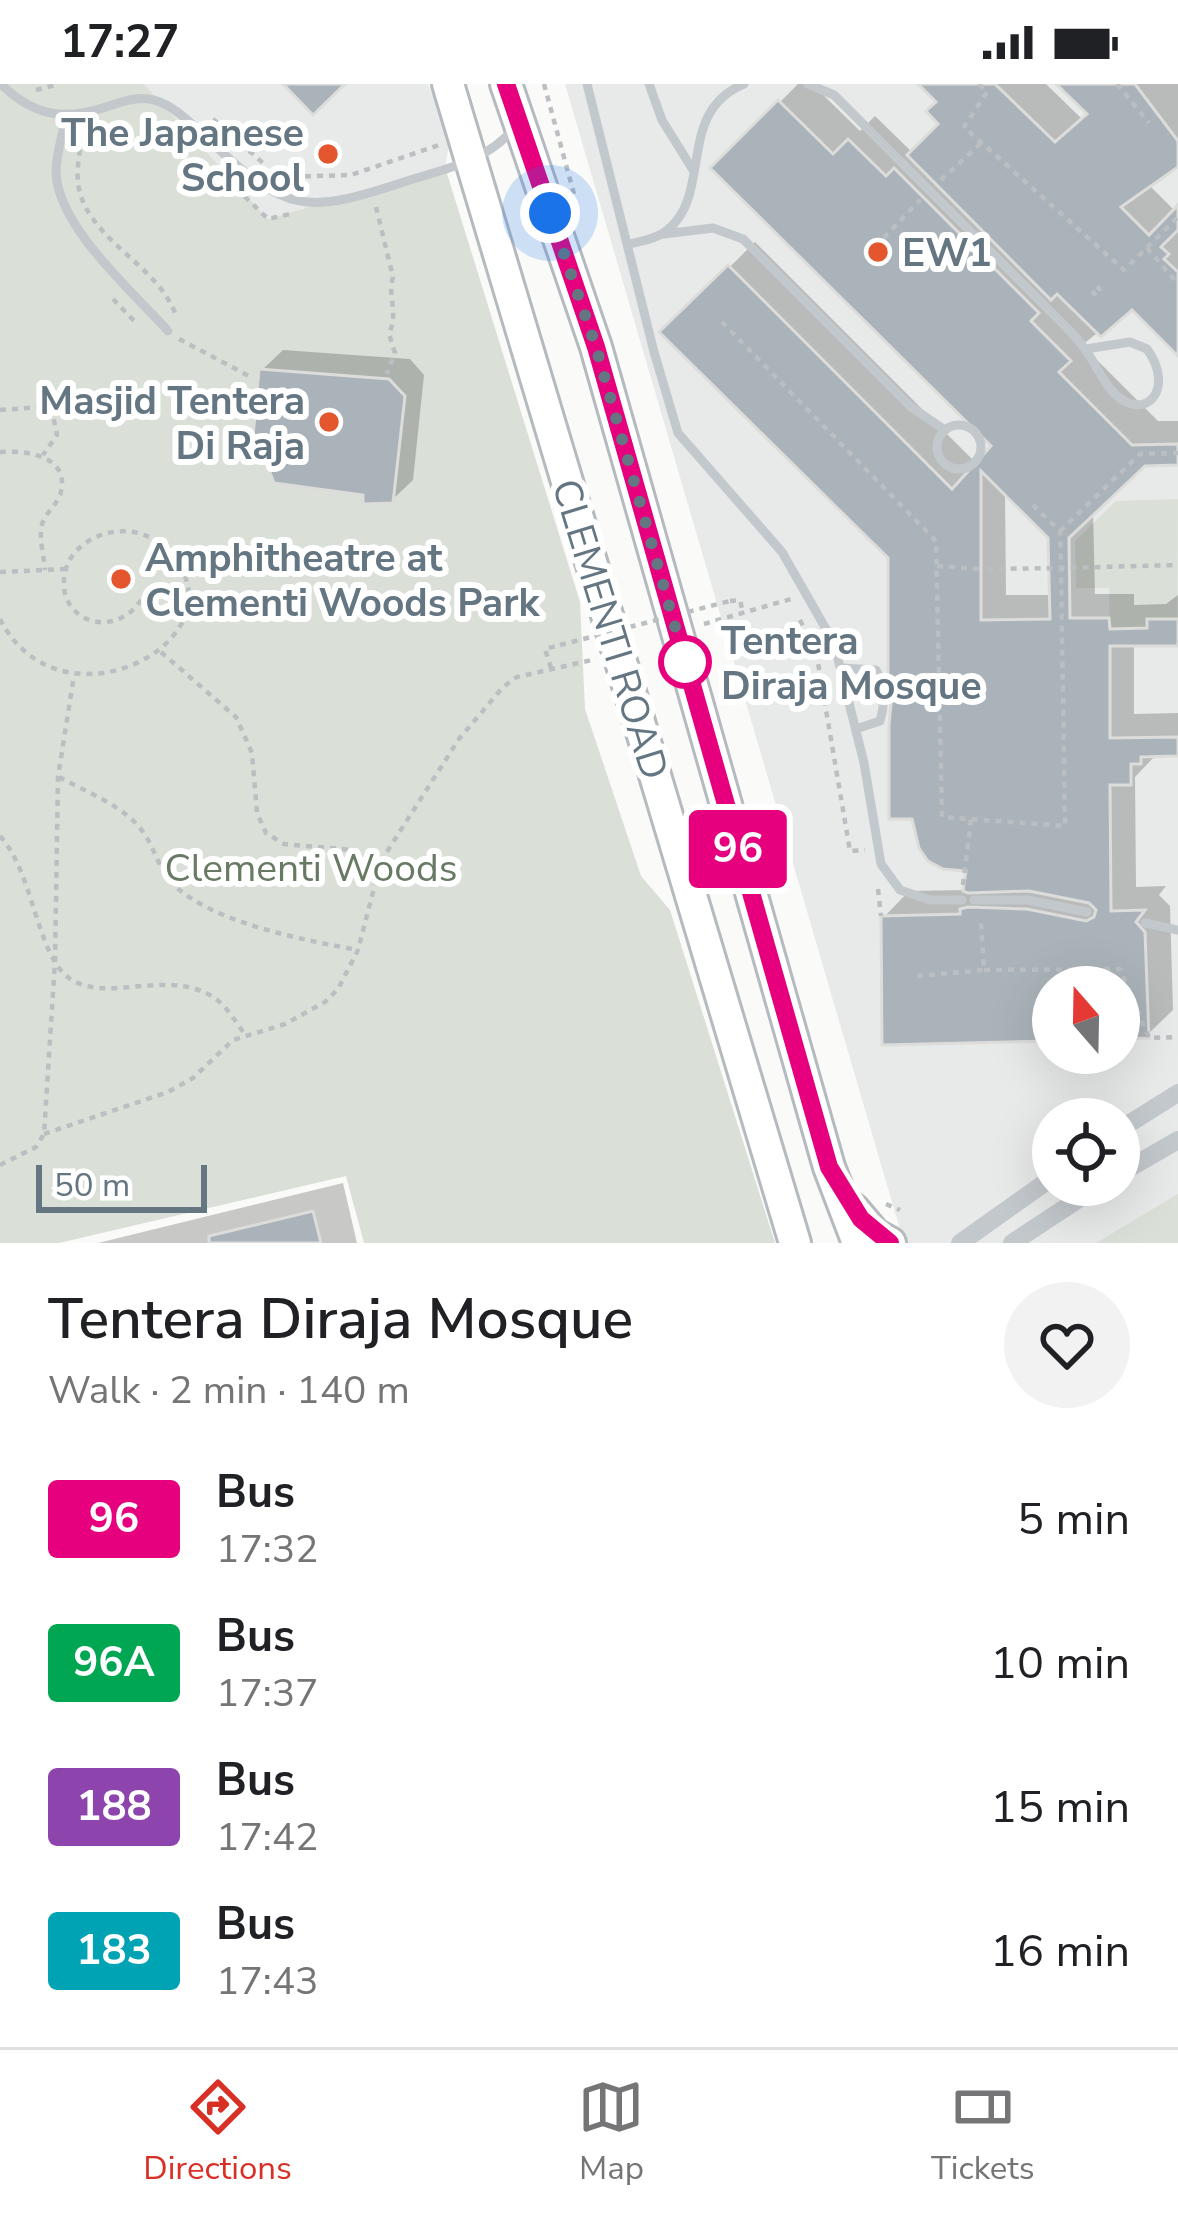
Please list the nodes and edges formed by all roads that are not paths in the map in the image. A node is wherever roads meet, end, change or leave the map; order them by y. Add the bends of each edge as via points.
1 (1, 84) edge
2 (448, 84) edge
3 (506, 84) edge
4 (587, 84) edge
5 (649, 84) edge
6 (744, 84) edge
7 (808, 84) edge
8 (66, 116) junction
9 (518, 123) junction
10 (464, 163) junction
11 (693, 170) junction
12 (664, 234) junction
13 (630, 244) junction
14 (168, 332) road end
15 (1086, 349) junction
16 (944, 430) junction
17 (842, 668) junction
18 (856, 729) junction
19 (1087, 912) dead end
20 (1145, 923) dead end
21 (1178, 930) edge
22 (1178, 1093) edge
23 (1140, 1117) edge
24 (1178, 1140) edge
25 (1140, 1162) edge
26 (829, 1167) junction
27 (1032, 1192) edge
28 (1068, 1206) edge
29 (795, 1243) edge
30 (858, 1243) edge
31 (890, 1243) edge
32 (960, 1243) edge
33 (1012, 1243) edge

1 - 8 lane via 31,108
2 - 10 main road, CLEMENTI ROAD
3 - 9 main road, CLEMENTI ROAD
4 - 13 lane
5 - 11 lane
6 - 11 lane via 703,122
7 - 15 lane via 835,95
8 - 10 lane via 157,100 242,173 295,204 373,193
8 - 14 lane via 56,169 67,210
9 - 10 lane via 504,141
9 - 26 main road, CLEMENTI ROAD via 596,347
10 - 29 main road, CLEMENTI ROAD
11 - 12 lane via 686,202
12 - 13 lane
12 - 16 lane via 713,228 743,239 911,407
13 - 17 lane via 678,433 782,552
15 - 15 lane via 1130,342 1147,349 1162,380 1158,394 1149,402 1115,395
16 - 16 lane via 940,458 951,468 973,465 981,454 976,433
17 - 18 lane
17 - 18 lane via 877,670 881,679 880,721
18 - 19 lane via 881,864 899,890 930,900 1028,900
20 - 21 lane
22 - 23 street
24 - 25 street
26 - 30 main road, CLEMENTI ROAD
26 - 31 main road via 861,1219
27 - 32 street
28 - 33 street

